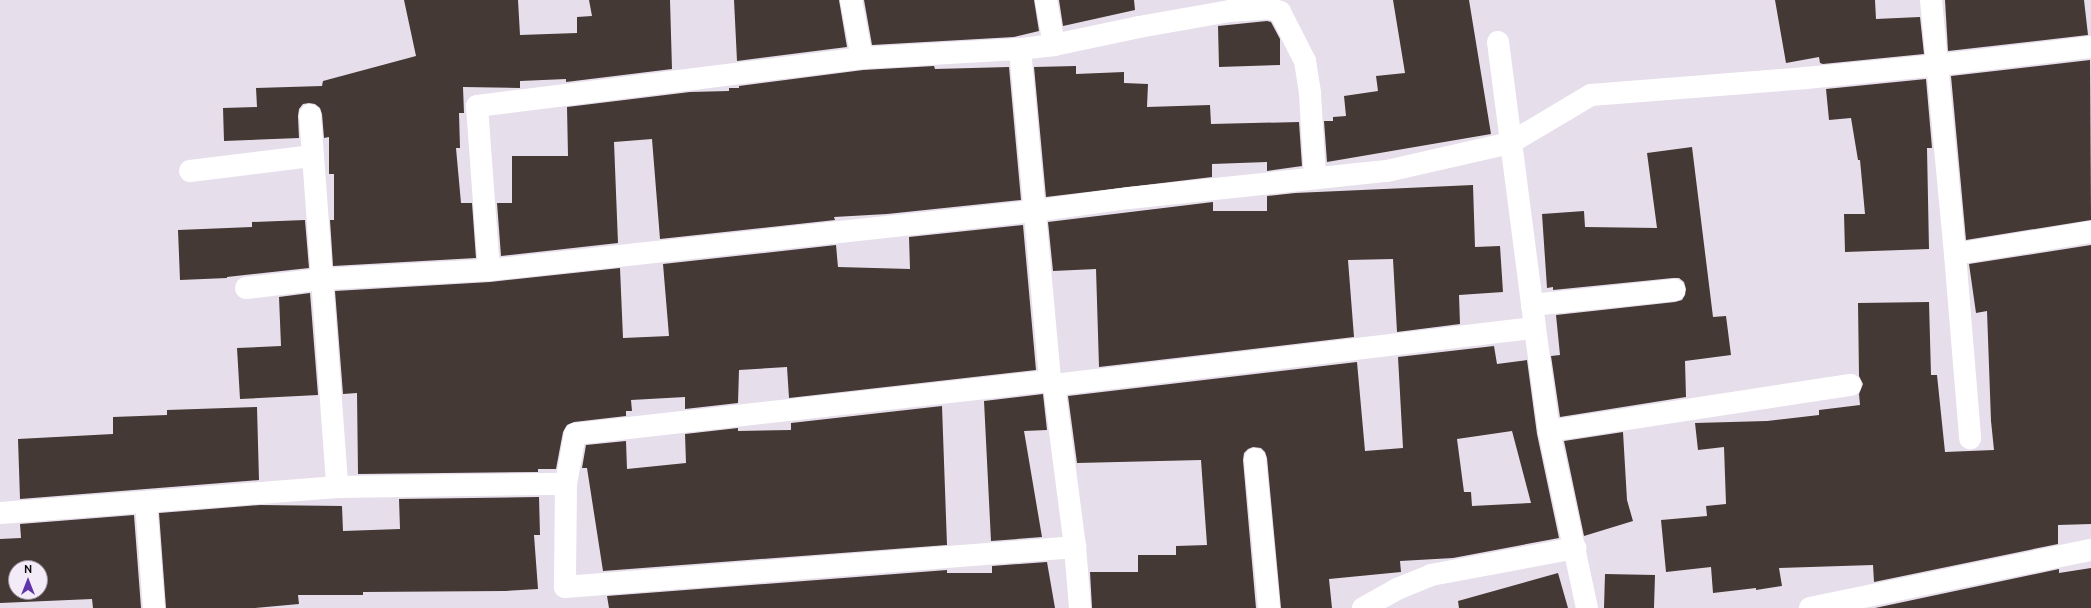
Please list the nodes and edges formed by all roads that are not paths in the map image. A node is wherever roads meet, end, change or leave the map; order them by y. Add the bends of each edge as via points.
1 (851, 0) edge
2 (1046, 0) edge
3 (1931, 0) edge
4 (1498, 42) dead end
5 (1054, 45) junction
6 (2091, 47) edge
7 (1020, 49) junction
8 (862, 58) junction
9 (1938, 65) junction
10 (310, 114) dead end
11 (1510, 143) junction
12 (313, 156) junction
13 (190, 171) dead end
14 (1315, 178) junction
15 (1034, 211) junction
16 (2091, 232) edge
17 (1955, 254) junction
18 (489, 270) junction
19 (323, 279) junction
20 (246, 288) dead end
21 (1674, 290) dead end
22 (1532, 305) junction
23 (1535, 328) junction
24 (1052, 383) junction
25 (1851, 385) dead end
26 (1549, 431) junction
27 (1970, 438) dead end
28 (1255, 459) dead end
29 (566, 484) junction
30 (337, 487) junction
31 (146, 502) junction
32 (0, 513) edge
33 (1075, 547) junction
34 (1576, 548) junction
35 (2091, 550) edge
36 (154, 608) edge
37 (1080, 608) edge
38 (1269, 608) edge
39 (1363, 608) edge
40 (1587, 608) edge
41 (1810, 608) edge

1 - 8 street
2 - 5 street
3 - 9 street
4 - 11 street
5 - 7 street
5 - 14 street via 1230,11 1269,8 1280,12 1306,61
6 - 9 street
7 - 8 street
7 - 15 street
8 - 18 street via 476,106
9 - 11 street via 1590,95
9 - 17 street
10 - 12 street
11 - 14 street via 1387,171
11 - 22 street
12 - 13 street
12 - 19 street
14 - 15 street
15 - 18 street
15 - 24 street
16 - 17 street
17 - 27 street
18 - 19 street
19 - 20 street
19 - 30 street
21 - 22 street
22 - 23 street
23 - 24 street
23 - 26 street
24 - 29 street via 575,434
24 - 33 street
25 - 26 street
26 - 34 street
28 - 38 street
29 - 30 street
29 - 33 street via 565,587
30 - 31 street
31 - 32 street
31 - 36 street
33 - 37 street
34 - 39 street via 1431,575 1397,589
34 - 40 street
35 - 41 street

